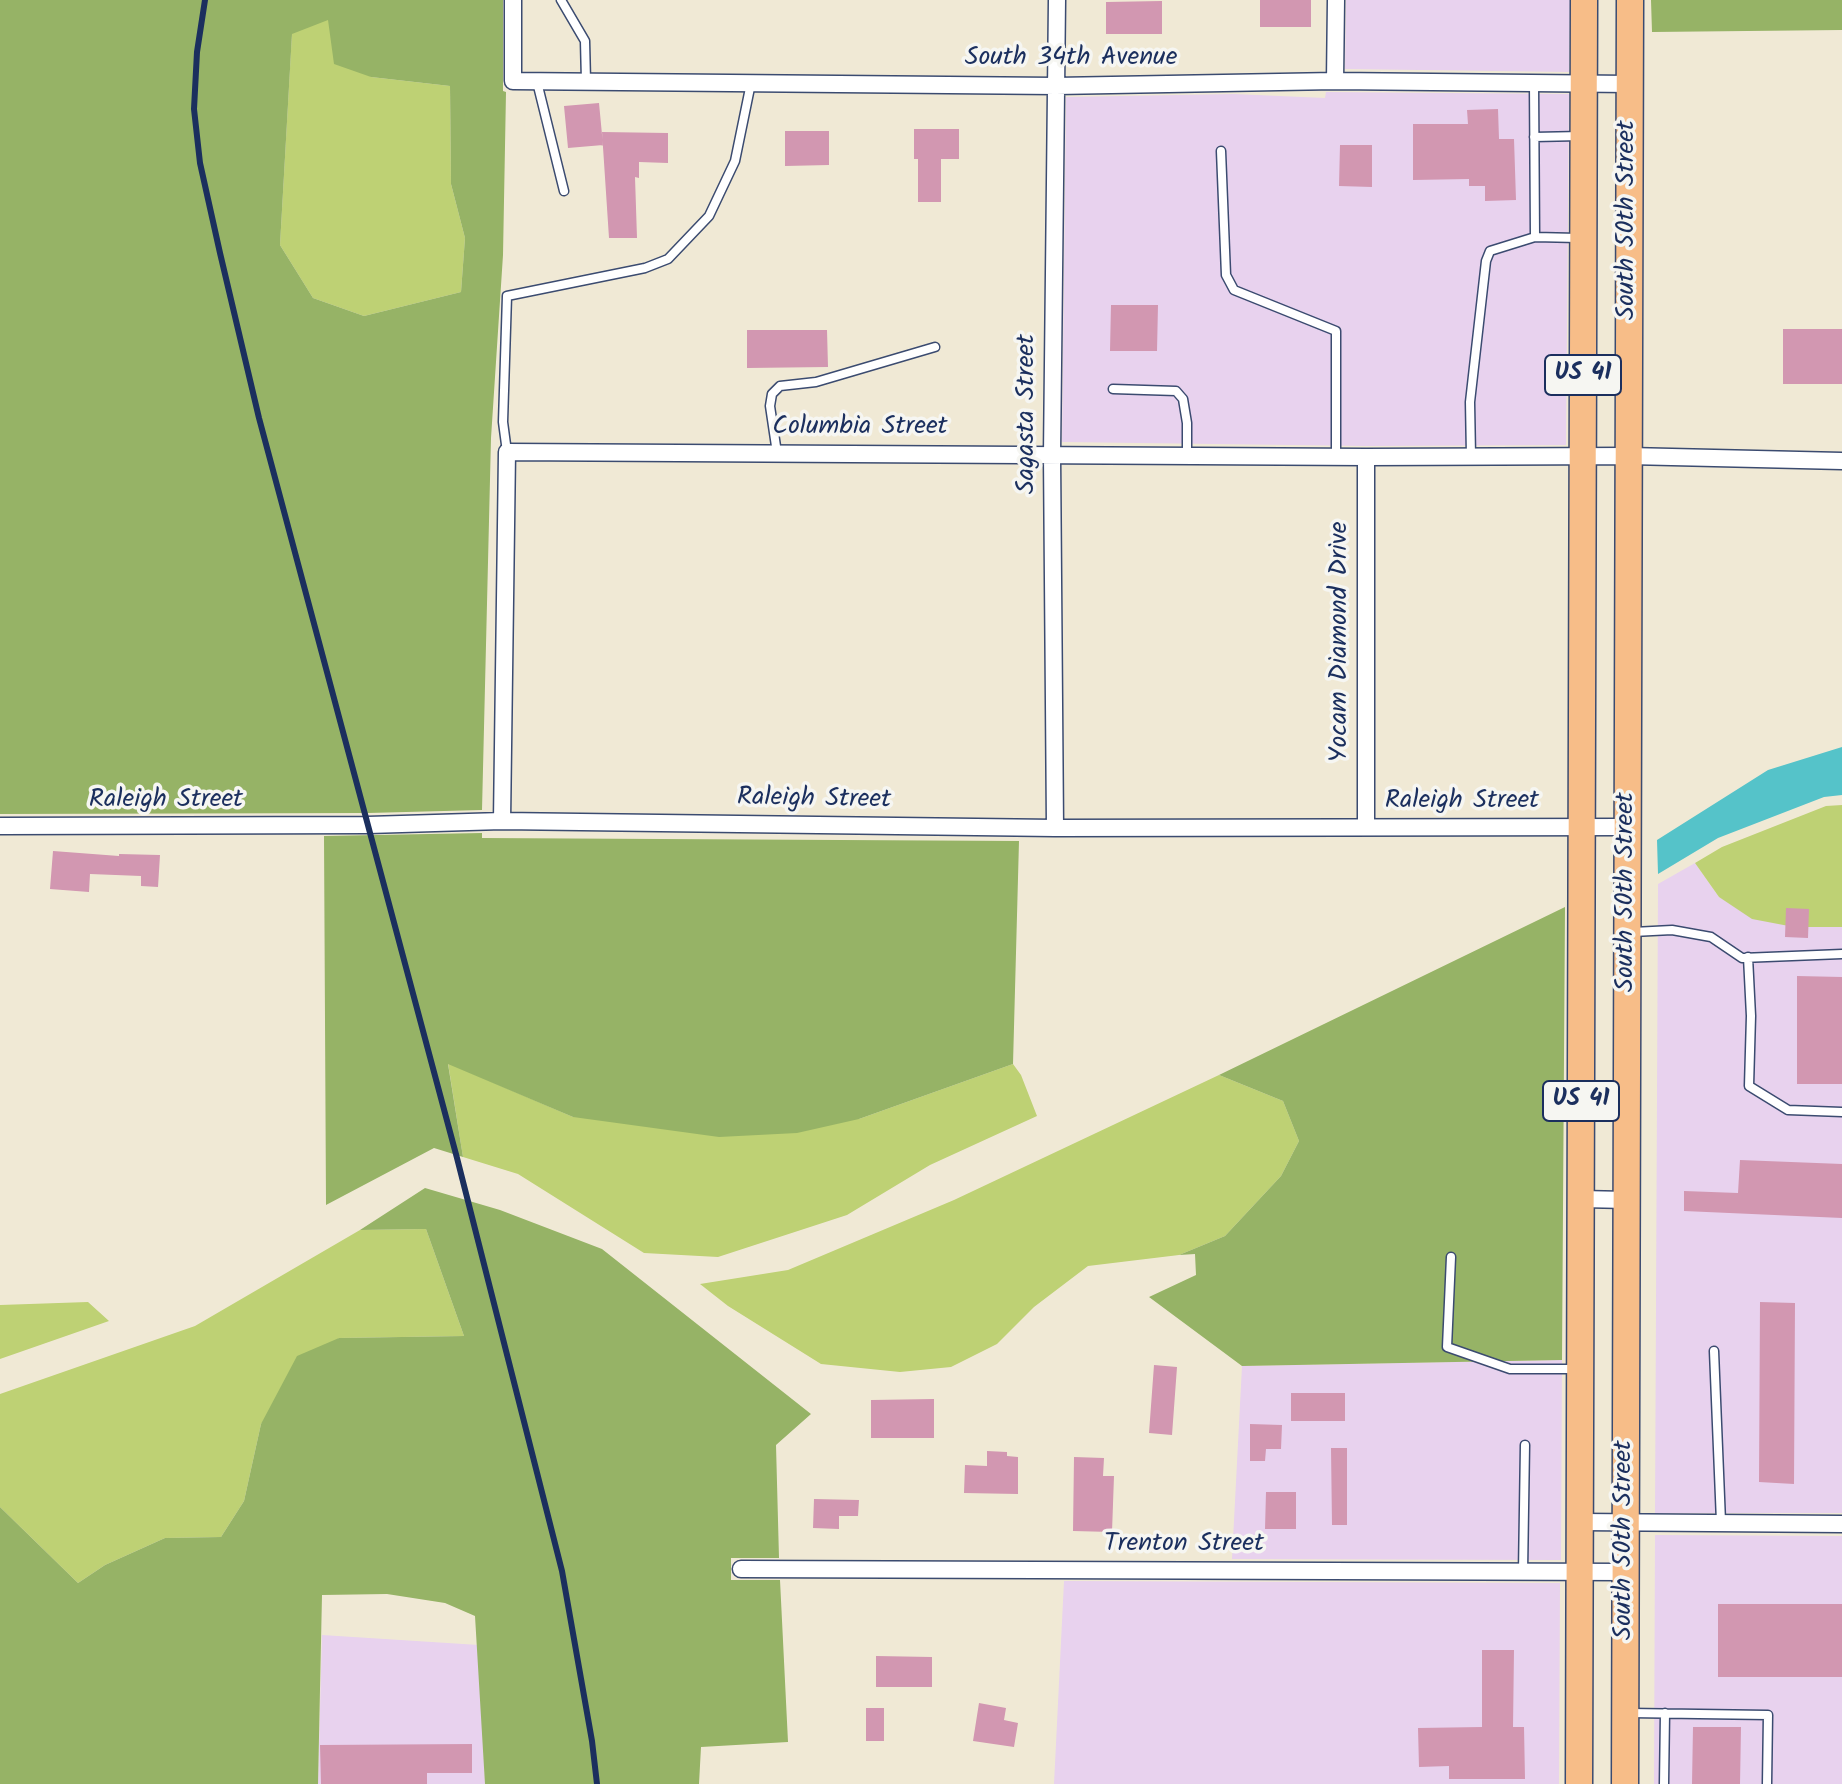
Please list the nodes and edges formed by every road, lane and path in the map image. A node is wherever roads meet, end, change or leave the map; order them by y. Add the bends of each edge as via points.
1 (513, 0) edge
2 (561, 0) edge
3 (1057, 0) edge
4 (1336, 0) edge
5 (1584, 0) edge
6 (1630, 0) edge
7 (537, 81) junction
8 (586, 81) junction
9 (1335, 81) junction
10 (751, 83) junction
11 (1534, 83) junction
12 (1584, 83) junction
13 (1629, 84) junction
14 (1056, 86) junction
15 (1583, 136) junction
16 (1534, 137) junction
17 (1221, 151) dead end
18 (564, 191) dead end
19 (1535, 237) junction
20 (1583, 238) junction
21 (935, 347) dead end
22 (1113, 389) dead end
23 (507, 452) junction
24 (777, 453) junction
25 (1052, 455) junction
26 (1187, 456) junction
27 (1583, 456) junction
28 (1629, 456) junction
29 (1336, 457) junction
30 (1366, 457) junction
31 (1471, 457) junction
32 (1842, 461) edge
33 (502, 821) junction
34 (0, 826) edge
35 (1366, 826) junction
36 (1582, 827) junction
37 (1628, 827) junction
38 (1055, 828) junction
39 (1628, 932) junction
40 (1842, 954) edge
41 (1748, 957) junction
42 (1842, 1112) edge
43 (1581, 1199) junction
44 (1627, 1200) junction
45 (1451, 1257) dead end
46 (1714, 1351) dead end
47 (1580, 1369) junction
48 (1525, 1445) dead end
49 (1580, 1522) junction
50 (1626, 1524) junction
51 (1721, 1524) junction
52 (1842, 1524) edge
53 (741, 1569) dead end
54 (1523, 1572) junction
55 (1580, 1572) junction
56 (1626, 1572) junction
57 (1625, 1712) junction
58 (1665, 1713) junction
59 (1579, 1784) edge
60 (1625, 1784) edge
61 (1664, 1784) edge
62 (1767, 1784) edge

1 - 7 street, South 34th Avenue via 513,81
2 - 8 lane via 585,41
3 - 14 street, Sagasta Street
4 - 9 street
5 - 12 main road, South 50th Street / US 41
6 - 13 main road, South 50th Street / US 41
7 - 8 street, South 34th Avenue
7 - 18 lane
8 - 10 street, South 34th Avenue
9 - 11 street, South 34th Avenue
9 - 14 street, South 34th Avenue
10 - 14 street, South 34th Avenue
10 - 23 lane via 735,161 709,216 668,259 507,296
11 - 12 street, South 34th Avenue
11 - 16 lane
12 - 13 street, South 34th Avenue
12 - 15 main road, South 50th Street / US 41
13 - 28 main road, South 50th Street / US 41
14 - 25 street, Sagasta Street
15 - 16 lane
15 - 20 main road, South 50th Street / US 41
16 - 19 lane
17 - 29 lane via 1226,275 1234,290 1336,331
19 - 20 lane
19 - 31 lane via 1490,251 1486,261 1470,402
20 - 27 main road, South 50th Street / US 41
21 - 24 lane via 816,382 780,386 770,406
22 - 26 lane via 1176,391 1183,399
23 - 24 street, Columbia Street
23 - 33 street
24 - 25 street, Columbia Street
25 - 26 street, Columbia Street
25 - 38 street, Sagasta Street
26 - 29 street, Columbia Street
27 - 28 street, Columbia Street
27 - 31 street, Columbia Street
27 - 36 main road, South 50th Street / US 41
28 - 32 street, Columbia Street
28 - 37 main road, South 50th Street / US 41
29 - 30 street, Columbia Street
30 - 31 street, Columbia Street
30 - 35 street, Yocam Diamond Drive
33 - 34 street, Raleigh Street
33 - 38 street, Raleigh Street
35 - 36 street, Raleigh Street
35 - 38 street, Raleigh Street
36 - 37 street, Raleigh Street
36 - 43 main road, South 50th Street / US 41
37 - 39 main road, South 50th Street / US 41
39 - 41 lane via 1672,930 1711,937
39 - 44 main road, South 50th Street / US 41
40 - 41 lane
41 - 42 lane via 1749,1086 1788,1110
43 - 44 street
43 - 47 main road, South 50th Street / US 41
44 - 50 main road, South 50th Street / US 41
45 - 47 lane via 1447,1347 1510,1369
46 - 51 lane
47 - 49 main road, South 50th Street / US 41
48 - 54 lane
49 - 50 street
49 - 55 main road, South 50th Street / US 41
50 - 51 street
50 - 56 main road, South 50th Street / US 41
51 - 52 street
53 - 54 street, Trenton Street
54 - 55 street, Trenton Street
55 - 56 street, Trenton Street
55 - 59 main road, South 50th Street / US 41
56 - 57 main road, South 50th Street / US 41
57 - 58 lane
57 - 60 main road, South 50th Street / US 41
58 - 61 lane
58 - 62 lane via 1768,1715

